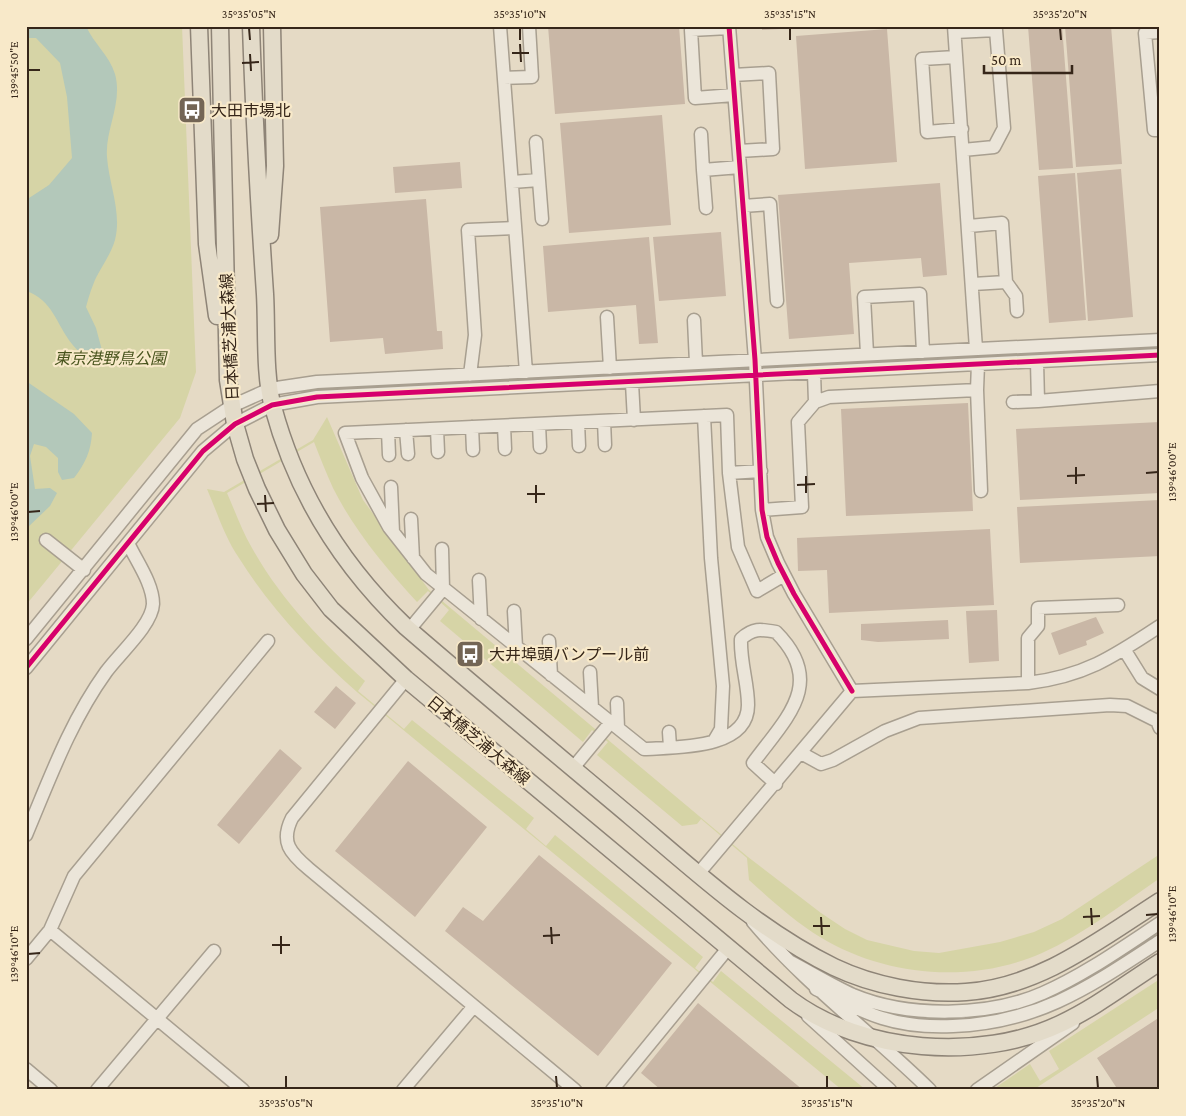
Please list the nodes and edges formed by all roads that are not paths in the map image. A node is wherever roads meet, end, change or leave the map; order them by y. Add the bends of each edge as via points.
1 (199, 26) edge
2 (220, 26) edge
3 (251, 26) edge
4 (272, 26) edge
5 (500, 26) edge
6 (529, 26) edge
7 (729, 27) edge
8 (954, 29) edge
9 (1160, 32) edge
10 (956, 57) junction
11 (733, 75) junction
12 (504, 78) junction
13 (734, 95) junction
14 (962, 129) junction
15 (1160, 130) edge
16 (701, 134) dead end
17 (536, 142) dead end
18 (963, 150) junction
19 (739, 151) junction
20 (740, 167) junction
21 (703, 170) junction
22 (539, 180) junction
23 (512, 182) junction
24 (743, 206) junction
25 (706, 208) dead end
26 (542, 219) dead end
27 (968, 226) junction
28 (515, 228) junction
29 (1006, 282) junction
30 (973, 284) junction
31 (265, 300) junction
32 (777, 301) dead end
33 (1017, 311) dead end
34 (607, 317) dead end
35 (694, 320) dead end
36 (1160, 340) edge
37 (226, 349) junction
38 (976, 349) junction
39 (923, 352) junction
40 (867, 354) junction
41 (1160, 355) edge
42 (755, 360) junction
43 (1036, 362) junction
44 (696, 363) junction
45 (978, 364) junction
46 (610, 368) junction
47 (526, 372) junction
48 (814, 373) junction
49 (470, 375) junction
50 (756, 376) junction
51 (632, 382) junction
52 (270, 389) junction
53 (977, 390) junction
54 (1160, 391) edge
55 (1038, 400) junction
56 (815, 402) junction
57 (1013, 402) dead end
58 (232, 406) junction
59 (272, 406) junction
60 (704, 416) junction
61 (634, 420) junction
62 (604, 421) junction
63 (578, 422) junction
64 (235, 424) junction
65 (539, 424) junction
66 (504, 426) junction
67 (472, 427) junction
68 (437, 429) junction
69 (406, 430) junction
70 (388, 431) junction
71 (605, 445) dead end
72 (579, 446) dead end
73 (540, 447) dead end
74 (505, 449) dead end
75 (473, 450) dead end
76 (438, 452) dead end
77 (408, 454) dead end
78 (389, 455) dead end
79 (760, 471) junction
80 (729, 473) junction
81 (390, 487) dead end
82 (981, 491) dead end
83 (762, 510) junction
84 (411, 519) dead end
85 (393, 532) junction
86 (46, 540) dead end
87 (129, 545) junction
88 (442, 549) dead end
89 (413, 558) junction
90 (84, 570) junction
91 (784, 574) junction
92 (479, 580) dead end
93 (443, 589) junction
94 (1118, 605) dead end
95 (514, 611) dead end
96 (481, 619) junction
97 (1160, 626) edge
98 (409, 630) junction
99 (26, 639) edge
100 (268, 641) dead end
101 (549, 641) dead end
102 (516, 647) junction
103 (1124, 650) junction
104 (26, 668) edge
105 (590, 672) dead end
106 (551, 675) junction
107 (406, 679) junction
108 (1028, 683) junction
109 (1160, 689) edge
110 (852, 691) junction
111 (617, 703) dead end
112 (592, 707) junction
113 (615, 725) junction
114 (1160, 728) edge
115 (669, 732) dead end
116 (714, 741) junction
117 (670, 747) junction
118 (801, 753) junction
119 (573, 768) junction
120 (776, 784) junction
121 (26, 835) edge
122 (698, 874) junction
123 (1160, 901) edge
124 (742, 909) junction
125 (1160, 923) edge
126 (50, 930) junction
127 (1160, 941) edge
128 (729, 947) junction
129 (214, 951) dead end
130 (26, 959) edge
131 (789, 962) junction
132 (1160, 962) edge
133 (816, 989) junction
134 (1119, 989) junction
135 (791, 1000) junction
136 (474, 1006) junction
137 (157, 1018) junction
138 (873, 1037) junction
139 (26, 1069) edge
140 (50, 1090) edge
141 (97, 1090) edge
142 (243, 1090) edge
143 (403, 1090) edge
144 (575, 1090) edge
145 (612, 1090) edge
146 (890, 1090) edge
147 (930, 1090) edge
148 (977, 1090) edge

1 - 37 main road via 206,244
2 - 37 main road, 日本橋芝浦大森線
3 - 31 main road
4 - 31 main road via 275,166
5 - 12 street
6 - 12 street via 532,77
7 - 11 street
7 - 13 street via 691,30 696,98
8 - 10 street
8 - 18 street via 996,30 1004,128 994,147
9 - 15 street via 1145,34 1154,130
10 - 14 street
10 - 14 street via 922,59 926,123 927,132
11 - 13 street
11 - 19 street via 769,73 773,149
12 - 23 street
13 - 19 street
14 - 18 street
16 - 21 street
17 - 22 street
18 - 27 street
19 - 20 street
20 - 21 street
20 - 24 street
21 - 25 street
22 - 23 street
22 - 26 street
23 - 28 street
24 - 32 street via 770,204
24 - 42 street
27 - 29 street via 1002,223
27 - 30 street
28 - 47 street
28 - 49 street via 468,230 475,335
29 - 30 street
29 - 33 street via 1016,296
30 - 38 street
31 - 52 main road
34 - 46 street
35 - 44 street
36 - 38 street
37 - 58 main road, 日本橋芝浦大森線
38 - 39 street
39 - 40 street
39 - 40 street via 920,294 864,298
40 - 42 street
41 - 43 street
42 - 44 street
42 - 50 street
43 - 45 street
43 - 55 street
44 - 46 street
45 - 48 street
45 - 53 street
46 - 47 street
47 - 49 street
48 - 50 street
48 - 56 street
49 - 52 street via 316,382
50 - 51 street
50 - 79 street
51 - 59 street via 317,397
51 - 61 street
52 - 58 street
52 - 59 main road
53 - 56 street via 829,397
53 - 82 street
54 - 55 street
55 - 57 street
56 - 83 street via 798,422 802,507
58 - 64 main road, 日本橋芝浦大森線
58 - 90 street via 198,429
59 - 64 street
59 - 98 main road via 298,477 318,517 364,583
60 - 61 street
60 - 80 street via 727,415
60 - 116 street via 711,558 723,686 721,729
61 - 62 street
62 - 63 street
62 - 71 street
63 - 65 street
63 - 72 street
64 - 87 street via 203,452
64 - 107 main road, 日本橋芝浦大森線 via 257,489 304,574 331,609
65 - 66 street
65 - 73 street
66 - 67 street
66 - 74 street
67 - 68 street
67 - 75 street
68 - 69 street
68 - 76 street
69 - 70 street
69 - 77 street
70 - 78 street
70 - 85 street via 345,433 362,478
79 - 80 street
79 - 83 street
80 - 91 street via 738,547 757,590
81 - 85 street
83 - 91 street via 767,537
84 - 89 street
85 - 89 street
86 - 90 street
87 - 104 street
87 - 121 street via 150,588 153,603 150,616 106,672 81,711 59,753
88 - 93 street
89 - 93 street
90 - 99 street
91 - 110 street
92 - 96 street
93 - 96 street
93 - 98 street
94 - 108 street via 1038,608 1038,626 1028,638
95 - 102 street
96 - 102 street
97 - 103 street
98 - 119 main road
100 - 126 street via 74,876
101 - 106 street
102 - 106 street
103 - 108 street via 1081,672
103 - 109 street via 1142,678
105 - 112 street
106 - 112 street
107 - 128 main road, 日本橋芝浦大森線
107 - 136 street via 292,818 286,838 295,857
108 - 110 street
110 - 118 street
111 - 113 street
112 - 113 street
113 - 117 street via 644,749
113 - 119 street
114 - 118 street via 1157,721 1127,706 947,715 919,718 885,731 821,764
115 - 117 street
116 - 117 street
116 - 120 street via 741,727 746,714 748,699 740,639 759,629 776,632 795,654 801,672 800,689 793,709 753,763
118 - 120 street
119 - 122 main road
120 - 122 street
122 - 124 main road
123 - 124 main road via 1063,963 1034,977 1004,986 939,993 899,988 836,968 784,939
124 - 131 street
125 - 131 street via 1072,979 1041,994 1008,1004 969,1010 904,1008 872,1001
126 - 130 street
126 - 137 street
127 - 133 street via 1079,992 1047,1008 1012,1019 971,1025 901,1023 854,1007
128 - 135 main road, 日本橋芝浦大森線
128 - 145 street
129 - 137 street
131 - 133 street
132 - 134 main road, 日本橋芝浦大森線
133 - 138 street
134 - 138 main road, 日本橋芝浦大森線 via 1060,1024 1000,1042 967,1047 929,1047
134 - 148 street
135 - 138 main road, 日本橋芝浦大森線 via 819,1018
135 - 146 street
136 - 143 street
136 - 144 street
137 - 141 street
137 - 142 street
138 - 147 street
139 - 140 street

